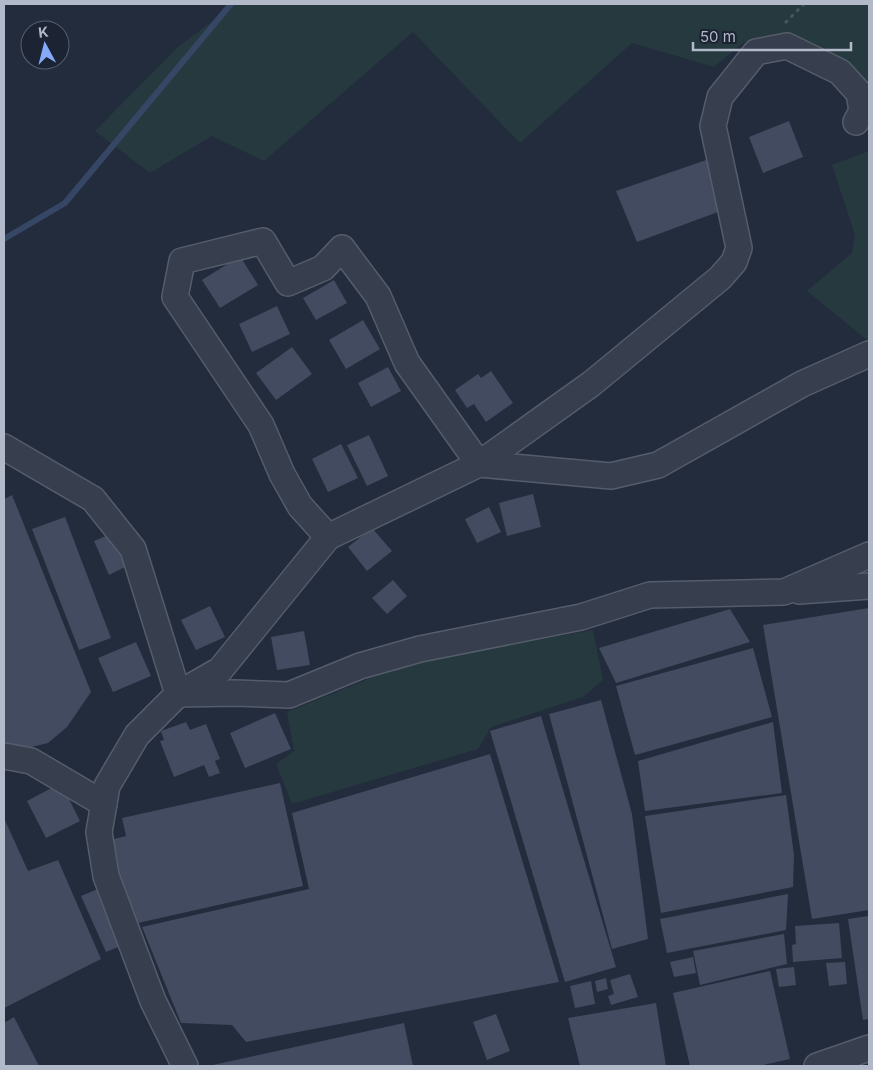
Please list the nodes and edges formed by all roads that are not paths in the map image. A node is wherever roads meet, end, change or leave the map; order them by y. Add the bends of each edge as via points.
1 (856, 122) dead end
2 (869, 354) edge
3 (4, 447) edge
4 (479, 464) junction
5 (328, 538) junction
6 (869, 556) edge
7 (869, 586) edge
8 (784, 592) junction
9 (178, 694) junction
10 (4, 756) edge
11 (104, 804) junction
12 (869, 1048) edge
13 (185, 1066) edge
14 (817, 1066) edge

1 - 4 street via 862,111 859,93 840,72 787,46 756,52 720,97 713,126 738,248 734,262 720,278 591,384
2 - 4 street via 802,384 658,465 611,476
3 - 9 street via 93,499 133,549
4 - 5 street
4 - 5 street via 407,363 378,296 342,248 323,268 288,283 263,241 182,261 175,297 261,425 300,506
5 - 9 street via 220,670
6 - 8 street
7 - 8 street
8 - 9 street via 650,595 582,618 420,649 360,666 289,695
9 - 11 street via 137,735 107,786
10 - 11 street via 31,761
11 - 13 street via 99,832 106,876 154,1000
12 - 14 street

